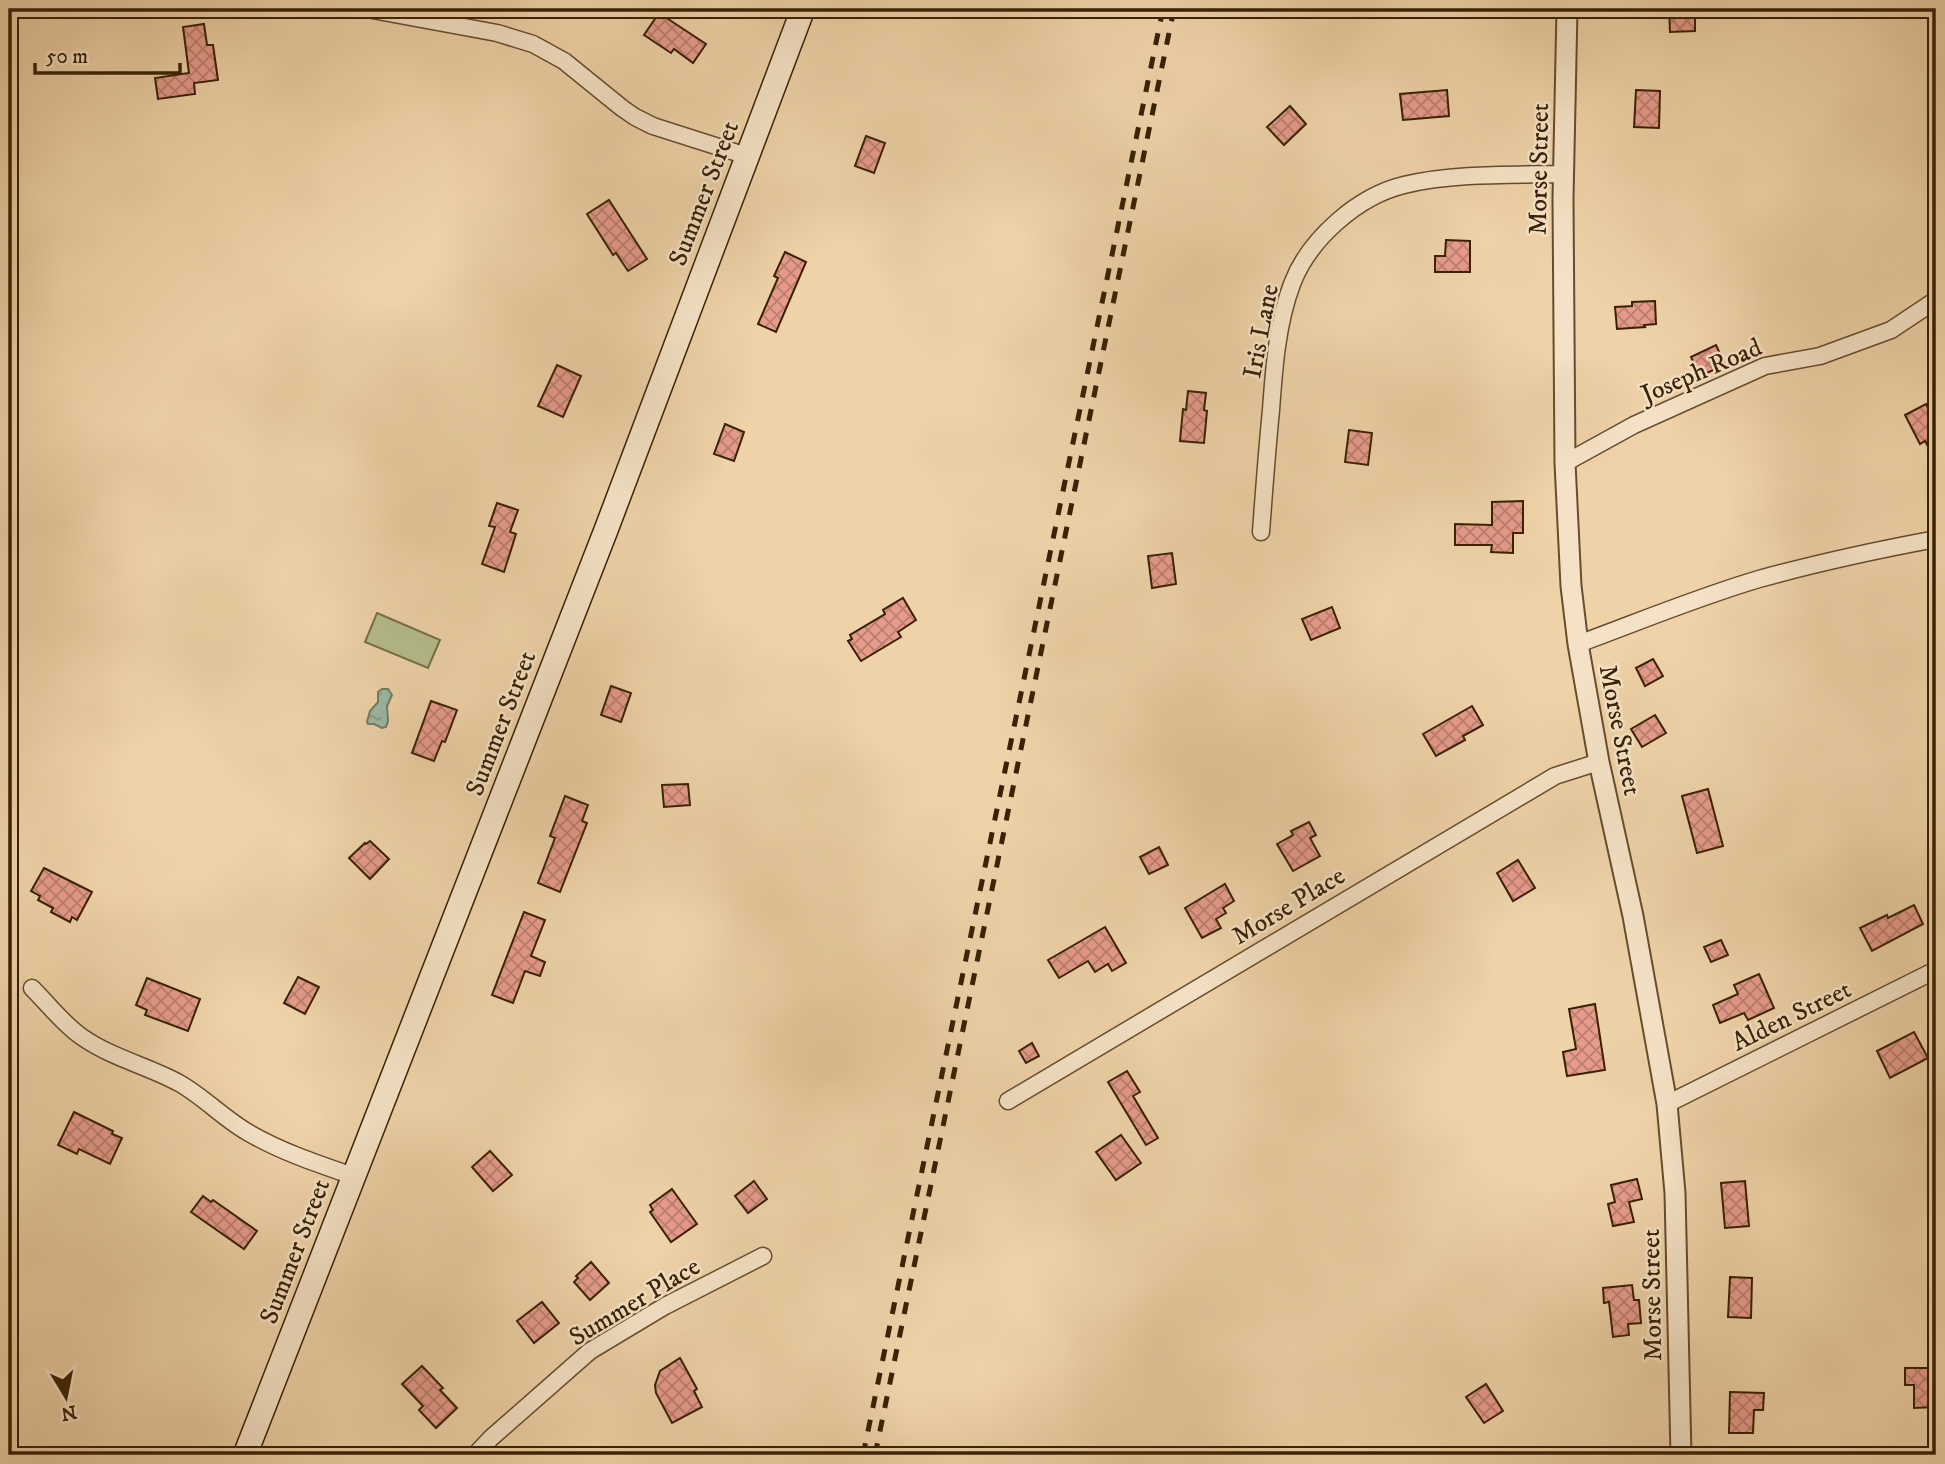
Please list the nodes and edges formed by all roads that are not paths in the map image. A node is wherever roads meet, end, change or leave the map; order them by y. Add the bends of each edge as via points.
1 (367, 9) edge
2 (803, 9) edge
3 (1567, 9) edge
4 (747, 156) junction
5 (1563, 174) junction
6 (1936, 300) edge
7 (1565, 463) junction
8 (1261, 532) dead end
9 (1936, 539) edge
10 (1578, 644) junction
11 (1598, 762) junction
12 (1936, 970) edge
13 (33, 988) dead end
14 (1007, 1101) dead end
15 (1667, 1104) junction
16 (353, 1176) junction
17 (763, 1256) dead end
18 (246, 1455) edge
19 (475, 1455) edge
20 (1681, 1455) edge

1 - 4 street via 533,44 564,61 635,117
2 - 4 main road, Summer Street
3 - 5 street, Morse Street
4 - 16 main road, Summer Street
5 - 7 street, Morse Street
5 - 8 street, Iris Lane via 1439,179 1403,185 1347,214 1320,239 1293,282 1280,333
6 - 7 street, Joseph Road via 1891,331 1820,356 1765,366 1634,425
7 - 10 street, Morse Street
9 - 10 street via 1758,580
10 - 11 street, Morse Street
11 - 14 street, Morse Place via 1555,776
11 - 15 street, Morse Street via 1633,916
12 - 15 street, Alden Street
13 - 16 street via 62,1021 113,1055 178,1083 274,1147
15 - 20 street, Morse Street via 1675,1193
16 - 18 main road, Summer Street
17 - 19 street, Summer Place via 590,1351

